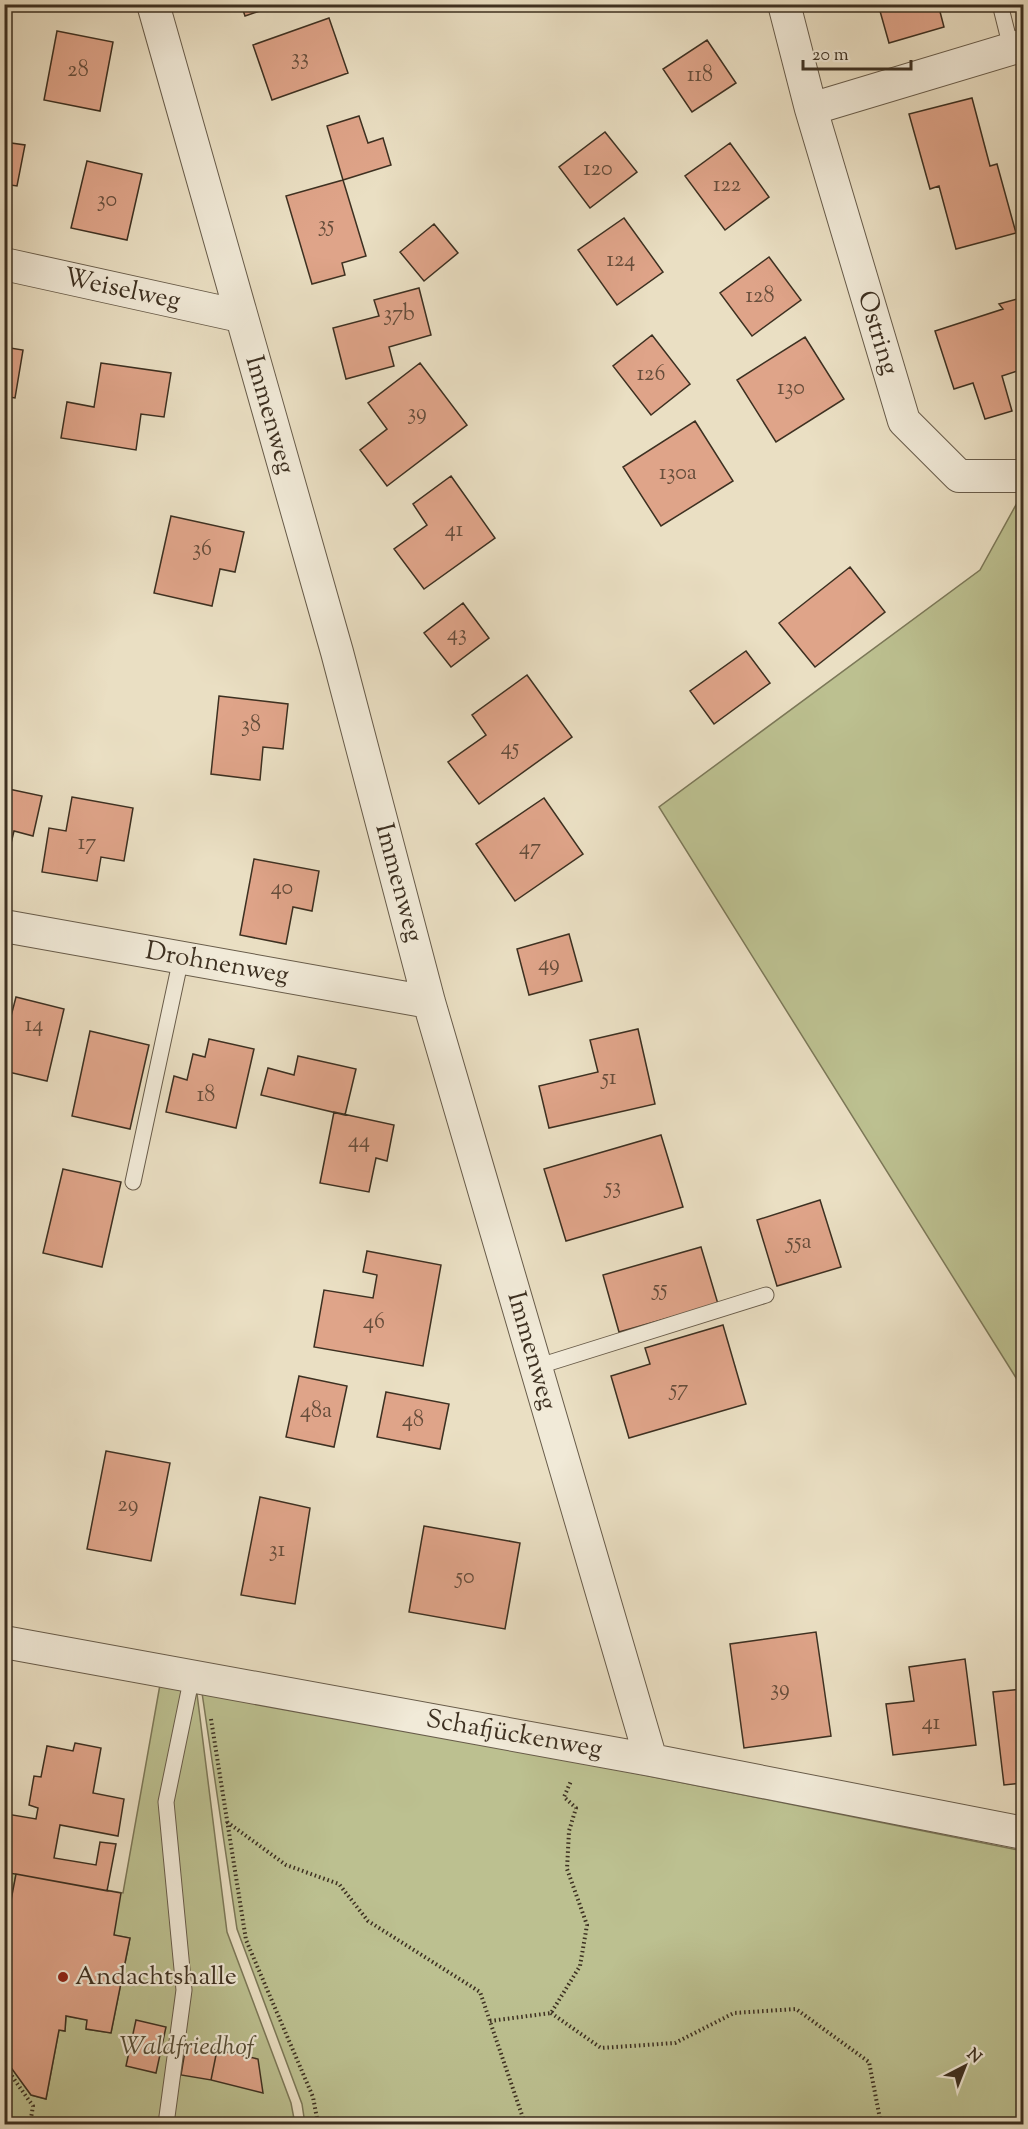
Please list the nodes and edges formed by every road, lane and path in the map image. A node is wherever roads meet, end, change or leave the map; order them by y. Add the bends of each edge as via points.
1 (153, 4) edge
2 (784, 4) edge
3 (1000, 4) edge
4 (1017, 46) edge
5 (811, 109) junction
6 (4, 264) edge
7 (240, 316) junction
8 (1023, 476) edge
9 (4, 926) edge
10 (181, 958) junction
11 (429, 1002) junction
12 (133, 1182) dead end
13 (766, 1295) dead end
14 (536, 1367) junction
15 (4, 1642) edge
16 (198, 1677) junction
17 (585, 1748) junction
18 (651, 1760) junction
19 (227, 1822) junction
20 (1023, 1833) edge
21 (550, 2013) junction
22 (490, 2021) junction
23 (4, 2065) edge
24 (30, 2124) edge
25 (166, 2124) edge
26 (318, 2124) edge
27 (525, 2124) edge
28 (881, 2124) edge

1 - 7 street, Immenweg
2 - 5 street, Ostring
3 - 4 lane
4 - 5 street
5 - 8 street, Ostring via 904,421 959,476
6 - 7 street, Weiselweg
7 - 11 street, Immenweg via 337,652
9 - 10 street, Drohnenweg
10 - 11 street, Drohnenweg
10 - 12 lane
11 - 14 street, Immenweg
13 - 14 lane
14 - 18 street, Immenweg
15 - 16 street, Schafjückenweg
16 - 17 street, Schafjückenweg
16 - 19 path
16 - 25 lane via 166,1802 184,1990
17 - 18 street, Schafjückenweg
17 - 21 path via 564,1797 576,1808 569,1831 567,1869 587,1925 580,1966
18 - 20 street, Schafjückenweg
19 - 22 path via 286,1865 339,1884 368,1921 480,1992
19 - 26 path via 246,1940 313,2097
21 - 22 path
21 - 28 path via 601,2048 675,2043 734,2013 796,2009 868,2062
22 - 27 path
23 - 24 path via 33,2106

